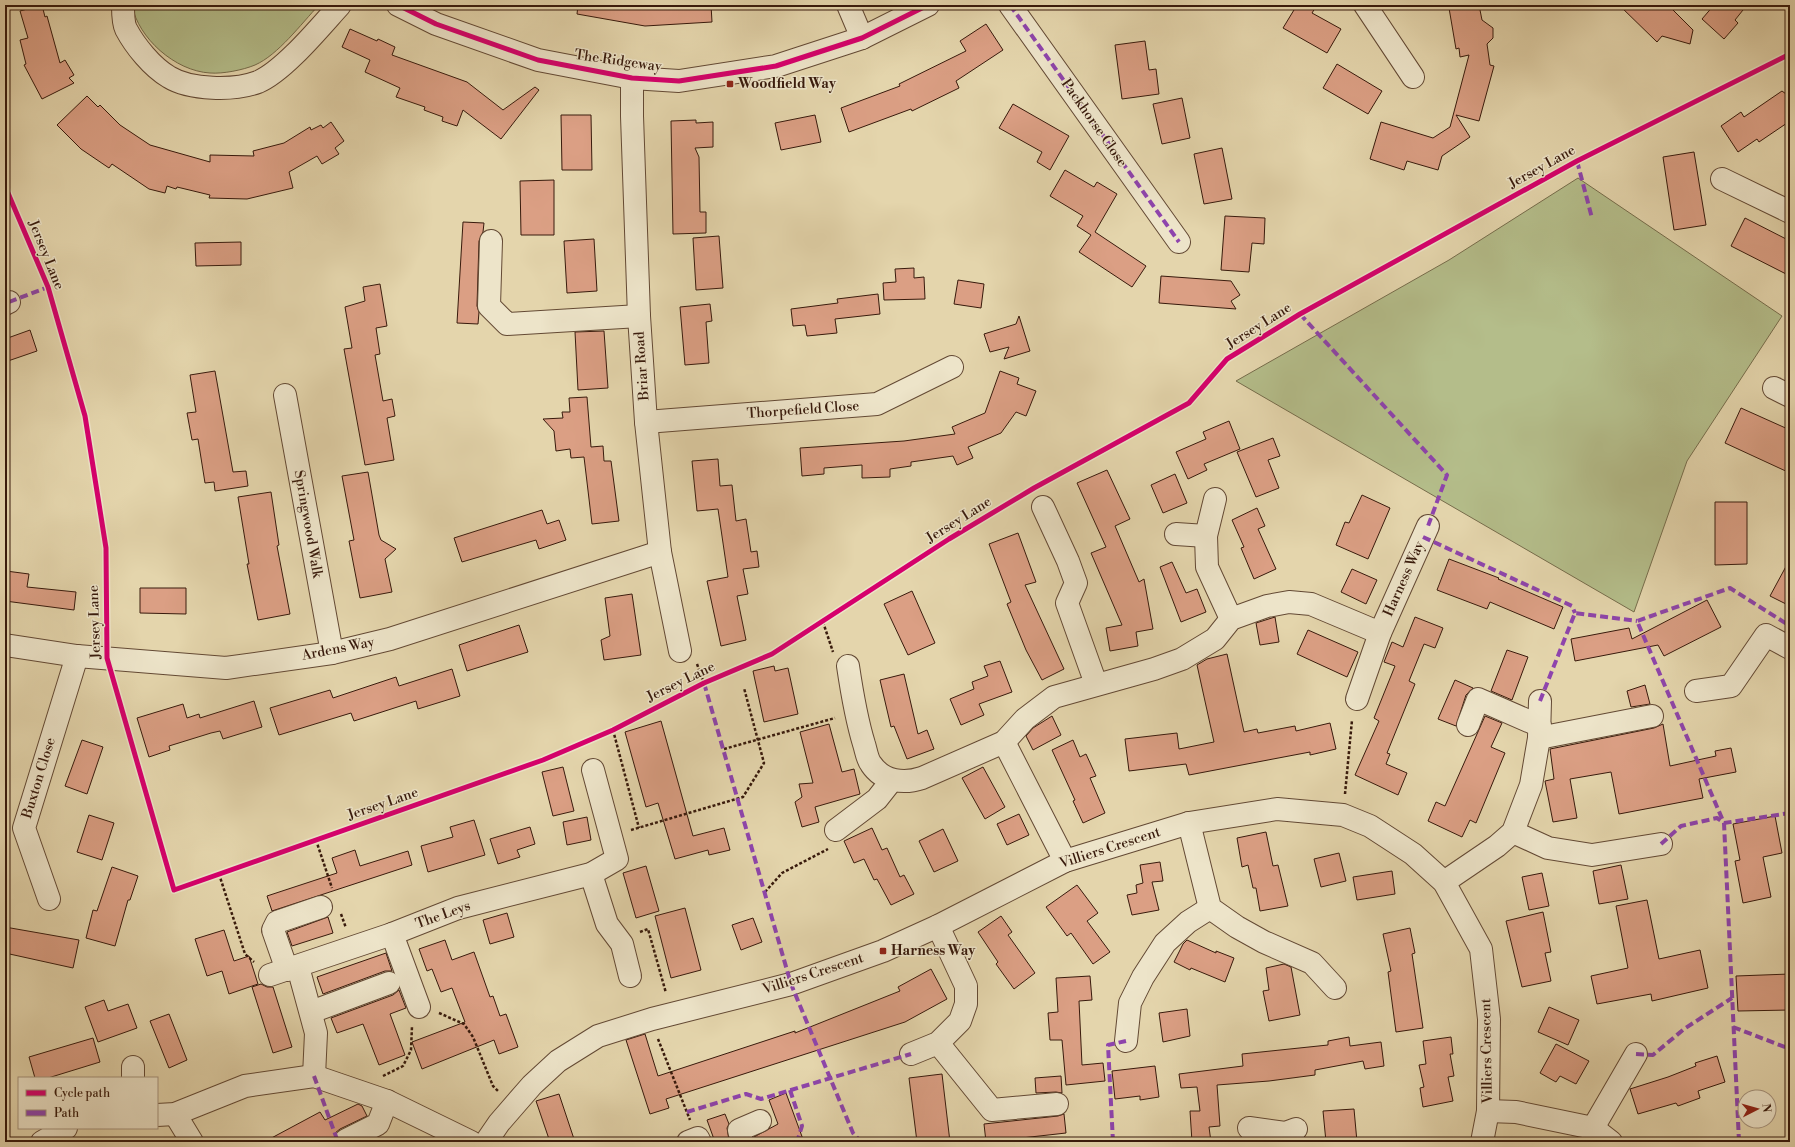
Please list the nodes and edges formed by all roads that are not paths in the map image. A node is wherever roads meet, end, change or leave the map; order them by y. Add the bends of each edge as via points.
1 (123, 5) edge
2 (340, 5) edge
3 (398, 5) edge
4 (848, 5) edge
5 (928, 5) edge
6 (1010, 5) edge
7 (1365, 5) edge
8 (862, 38) junction
9 (1414, 77) dead end
10 (632, 78) junction
11 (1722, 179) dead end
12 (1790, 212) edge
13 (491, 241) dead end
14 (1179, 242) dead end
15 (639, 316) junction
16 (952, 367) dead end
17 (285, 395) dead end
18 (646, 422) junction
19 (1215, 499) dead end
20 (1043, 507) dead end
21 (1428, 526) dead end
22 (1176, 534) dead end
23 (1206, 536) junction
24 (660, 552) junction
25 (1231, 619) junction
26 (1380, 633) junction
27 (5, 645) edge
28 (1790, 648) edge
29 (680, 651) dead end
30 (332, 653) junction
31 (77, 656) junction
32 (848, 666) road end
33 (1096, 684) junction
34 (1696, 691) dead end
35 (1357, 699) road end
36 (1540, 701) dead end
37 (1652, 716) dead end
38 (1468, 725) dead end
39 (1540, 732) junction
40 (1004, 742) junction
41 (593, 770) dead end
42 (892, 780) junction
43 (1189, 823) junction
44 (836, 830) dead end
45 (1513, 832) junction
46 (1660, 844) dead end
47 (1065, 861) junction
48 (591, 874) junction
49 (1444, 882) junction
50 (49, 899) dead end
51 (320, 907) dead end
52 (1210, 908) junction
53 (938, 926) junction
54 (392, 934) junction
55 (285, 971) junction
56 (630, 976) dead end
57 (389, 983) dead end
58 (1335, 988) dead end
59 (419, 1007) road end
60 (311, 1012) junction
61 (1126, 1041) dead end
62 (938, 1043) junction
63 (911, 1054) dead end
64 (1636, 1054) dead end
65 (314, 1076) junction
66 (387, 1101) junction
67 (1057, 1104) dead end
68 (1488, 1111) junction
69 (166, 1114) edge
70 (760, 1121) dead end
71 (1249, 1128) dead end
72 (1593, 1128) junction
73 (64, 1129) edge
74 (1289, 1135) edge
75 (346, 1140) dead end
76 (42, 1142) edge
77 (192, 1142) edge
78 (471, 1142) edge
79 (486, 1142) edge
80 (742, 1142) edge
81 (1482, 1142) edge
82 (1611, 1142) edge

1 - 2 street via 125,28 147,58 169,77 200,87 230,89 258,82 287,61
3 - 10 street, The Ridgeway via 436,24 538,60
4 - 8 street
5 - 8 street, The Ridgeway
6 - 14 street, Packhorse Close
7 - 9 street
8 - 10 street, The Ridgeway via 776,66 679,81
10 - 15 street, Briar Road
11 - 12 street
13 - 15 street via 489,306 507,324
15 - 18 street, Briar Road
16 - 18 street, Thorpefield Close via 877,404
17 - 30 street, Springwood Walk
18 - 24 street, Briar Road
19 - 23 street
20 - 33 street via 1076,583 1067,603
21 - 26 street, Harness Way
22 - 23 street
23 - 25 street via 1207,567
24 - 29 street, Briar Road
24 - 30 street, Ardens Way via 390,639
25 - 26 street, Harness Way via 1267,606 1289,602 1312,604
25 - 33 street via 1215,639 1182,659
26 - 35 street, Harness Way
27 - 31 street, Ardens Way
28 - 34 street via 1766,635 1731,686
30 - 31 street, Ardens Way via 226,668
31 - 50 street, Buxton Close via 24,828
32 - 42 street via 855,713 870,764 880,774
33 - 40 street via 1054,697 1025,719
36 - 39 street
37 - 39 street
38 - 39 street via 1478,699
39 - 45 street via 1531,785
40 - 42 street via 922,778 909,782
40 - 47 street
41 - 48 street, The Leys via 617,859
42 - 44 street via 877,799
43 - 47 street, Villiers Crescent
43 - 49 street, Villiers Crescent via 1277,809 1343,815 1370,826 1413,854
43 - 52 street
45 - 46 street via 1548,848 1592,855
45 - 49 street
47 - 53 street, Villiers Crescent
48 - 54 street, The Leys via 458,908
48 - 56 street via 607,924 622,944
49 - 68 street, Villiers Crescent via 1481,949 1489,1020
51 - 55 street via 277,922 273,930
52 - 58 street via 1264,942 1312,963
52 - 61 street via 1188,922 1165,943 1143,977 1130,1003
53 - 62 street via 966,986 966,1004 960,1021
53 - 79 street, Villiers Crescent via 883,951 791,984 598,1036 558,1061 532,1085 499,1122
54 - 55 street, The Leys
54 - 59 street
55 - 60 street
57 - 60 street
60 - 65 street via 316,1033
62 - 63 street
62 - 67 street via 992,1110
64 - 72 street
65 - 66 street
65 - 69 street via 245,1086
66 - 75 street via 378,1124
66 - 78 street
68 - 72 street via 1516,1112
68 - 81 street, Villiers Crescent
69 - 77 street
70 - 80 street via 740,1130
71 - 74 street
72 - 82 street
73 - 76 street

